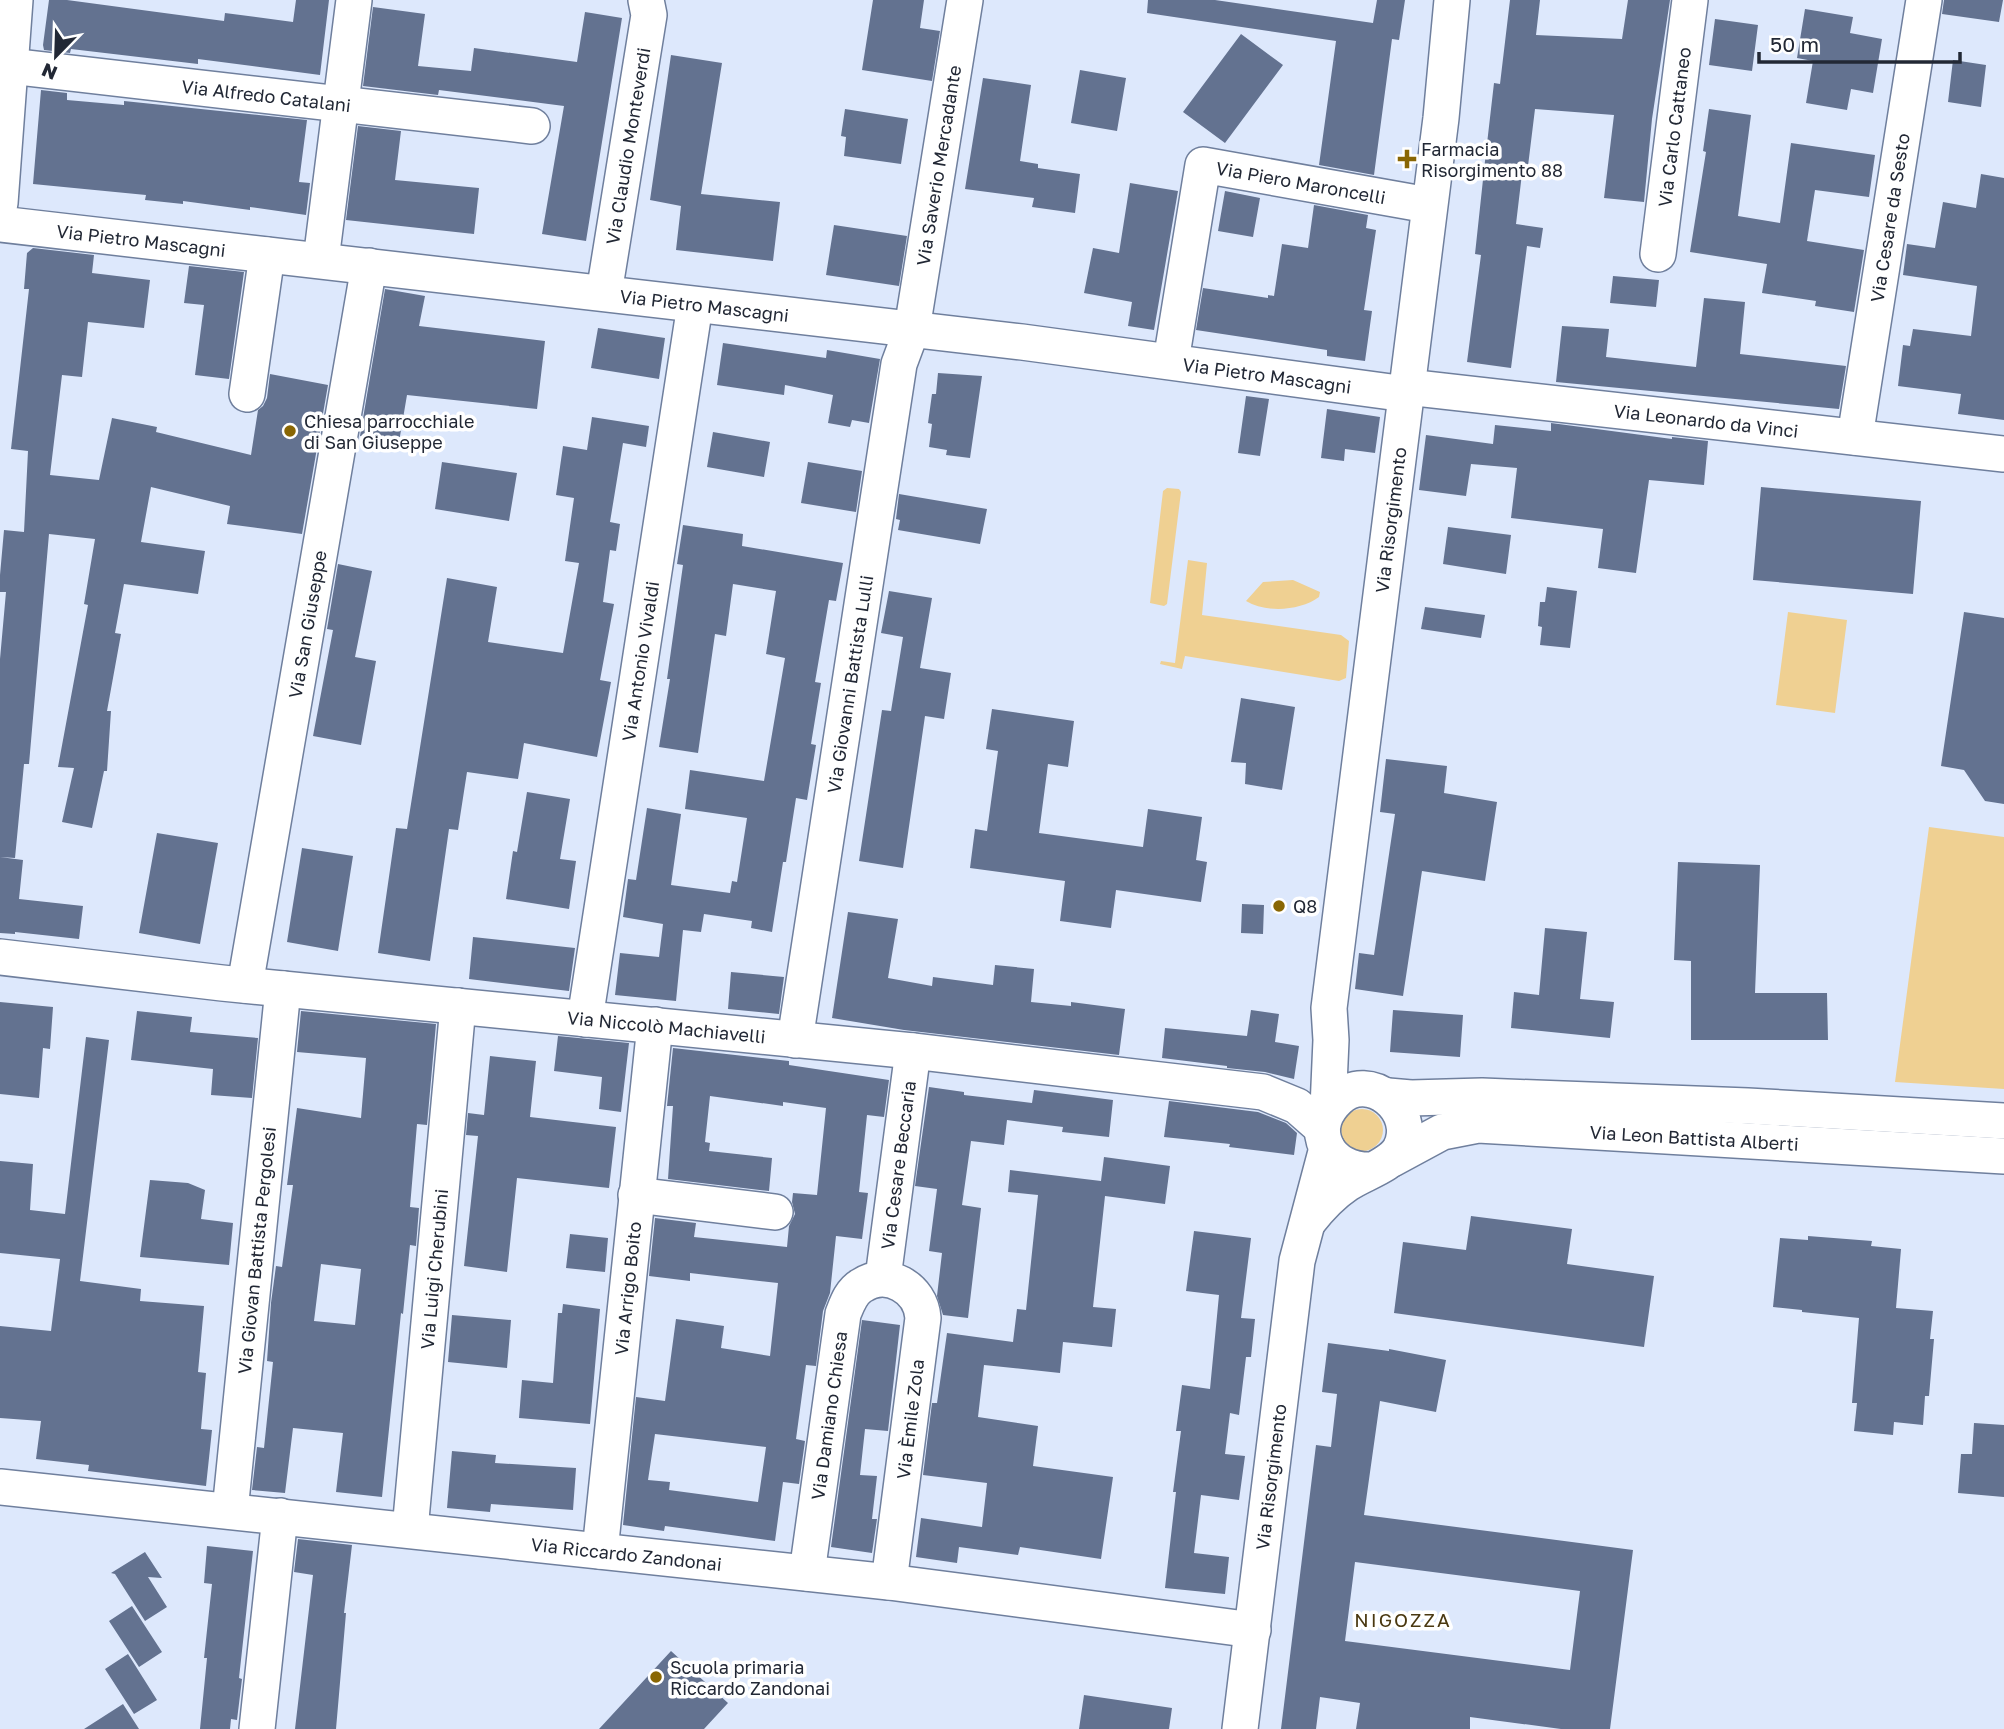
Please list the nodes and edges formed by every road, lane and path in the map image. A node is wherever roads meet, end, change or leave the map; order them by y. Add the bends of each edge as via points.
1 (15, 0) edge
2 (354, 0) edge
3 (965, 0) edge
4 (1452, 0) edge
5 (1690, 0) edge
6 (1924, 0) edge
7 (646, 15) edge
8 (5, 65) edge
9 (340, 104) junction
10 (532, 126) dead end
11 (0, 203) edge
12 (1428, 205) junction
13 (0, 224) edge
14 (1658, 254) dead end
15 (267, 255) junction
16 (321, 260) junction
17 (369, 266) junction
18 (604, 293) junction
19 (695, 305) junction
20 (912, 329) junction
21 (1171, 361) junction
22 (1407, 390) junction
23 (247, 394) dead end
24 (1855, 437) junction
25 (2004, 454) edge
26 (0, 957) edge
27 (245, 985) junction
28 (283, 989) junction
29 (458, 1006) junction
30 (585, 1018) junction
31 (655, 1025) junction
32 (795, 1040) junction
33 (1331, 1040) junction
34 (914, 1051) junction
35 (1376, 1092) junction
36 (2004, 1121) edge
37 (1326, 1128) junction
38 (2004, 1156) edge
39 (1382, 1164) junction
40 (636, 1195) junction
41 (775, 1212) dead end
42 (1306, 1224) junction
43 (884, 1278) junction
44 (0, 1487) edge
45 (230, 1511) junction
46 (280, 1516) junction
47 (410, 1530) junction
48 (600, 1550) junction
49 (807, 1573) junction
50 (889, 1582) junction
51 (1253, 1630) junction
52 (257, 1729) edge
53 (1240, 1729) edge

1 - 8 street
2 - 9 street
3 - 20 street, Via Saverio Mercadante
4 - 12 street, Via Risorgimento
5 - 14 street, Via Carlo Cattaneo
6 - 24 street, Via Cesare da Sesto
7 - 18 street, Via Claudio Monteverdi
8 - 9 street, Via Alfredo Catalani
8 - 11 street
9 - 10 street, Via Alfredo Catalani
9 - 16 street
12 - 21 street, Via Piero Maroncelli via 1203,166
12 - 22 street, Via Risorgimento
13 - 15 street, Via Pietro Mascagni
15 - 16 street, Via Pietro Mascagni
15 - 23 street
16 - 17 street, Via Pietro Mascagni
17 - 18 street, Via Pietro Mascagni
17 - 27 street, Via San Giuseppe
18 - 19 street, Via Pietro Mascagni
19 - 20 street, Via Pietro Mascagni
19 - 30 street, Via Antonio Vivaldi
20 - 21 street, Via Pietro Mascagni
20 - 32 street, Via Giovanni Battista Lulli via 899,364
21 - 22 street, Via Pietro Mascagni
22 - 24 street, Via Leonardo da Vinci
22 - 33 street, Via Risorgimento via 1329,1008
24 - 25 street, Via Leonardo da Vinci
26 - 27 street, Via Niccolò Machiavelli
27 - 28 street, Via Niccolò Machiavelli
28 - 29 street, Via Niccolò Machiavelli
28 - 45 street, Via Giovan Battista Pergolesi
29 - 30 street, Via Niccolò Machiavelli
29 - 47 street, Via Luigi Cherubini
30 - 31 street, Via Niccolò Machiavelli
31 - 32 street, Via Niccolò Machiavelli
31 - 40 street, Via Arrigo Boito
32 - 34 street, Via Niccolò Machiavelli
33 - 35 street
33 - 37 street, Via Risorgimento
34 - 37 street, Via Niccolò Machiavelli via 1263,1092 1297,1106
34 - 43 street, Via Cesare Beccaria
35 - 36 street, Via Leon Battista Alberti via 1411,1098 1482,1096 1748,1106
35 - 37 street via 1343,1093
35 - 39 street via 1396,1104 1405,1127 1399,1150
37 - 39 street via 1335,1159 1358,1170
37 - 42 street, Via Risorgimento
38 - 39 street, Via Leon Battista Alberti via 1479,1125 1442,1132
39 - 42 street, Via Risorgimento via 1344,1185
40 - 41 street
40 - 48 street, Via Arrigo Boito
42 - 51 street, Via Risorgimento via 1297,1261
43 - 49 street, Via Damiano Chiesa via 860,1286 842,1314
43 - 50 street, Via Èmile Zola via 918,1297 923,1318
44 - 45 street, Via Riccardo Zandonai
45 - 46 street, Via Riccardo Zandonai
46 - 47 street, Via Riccardo Zandonai
46 - 52 street
47 - 48 street, Via Riccardo Zandonai
48 - 49 street, Via Riccardo Zandonai
49 - 50 street, Via Riccardo Zandonai
50 - 51 street, Via Riccardo Zandonai
51 - 53 street, Via Risorgimento

